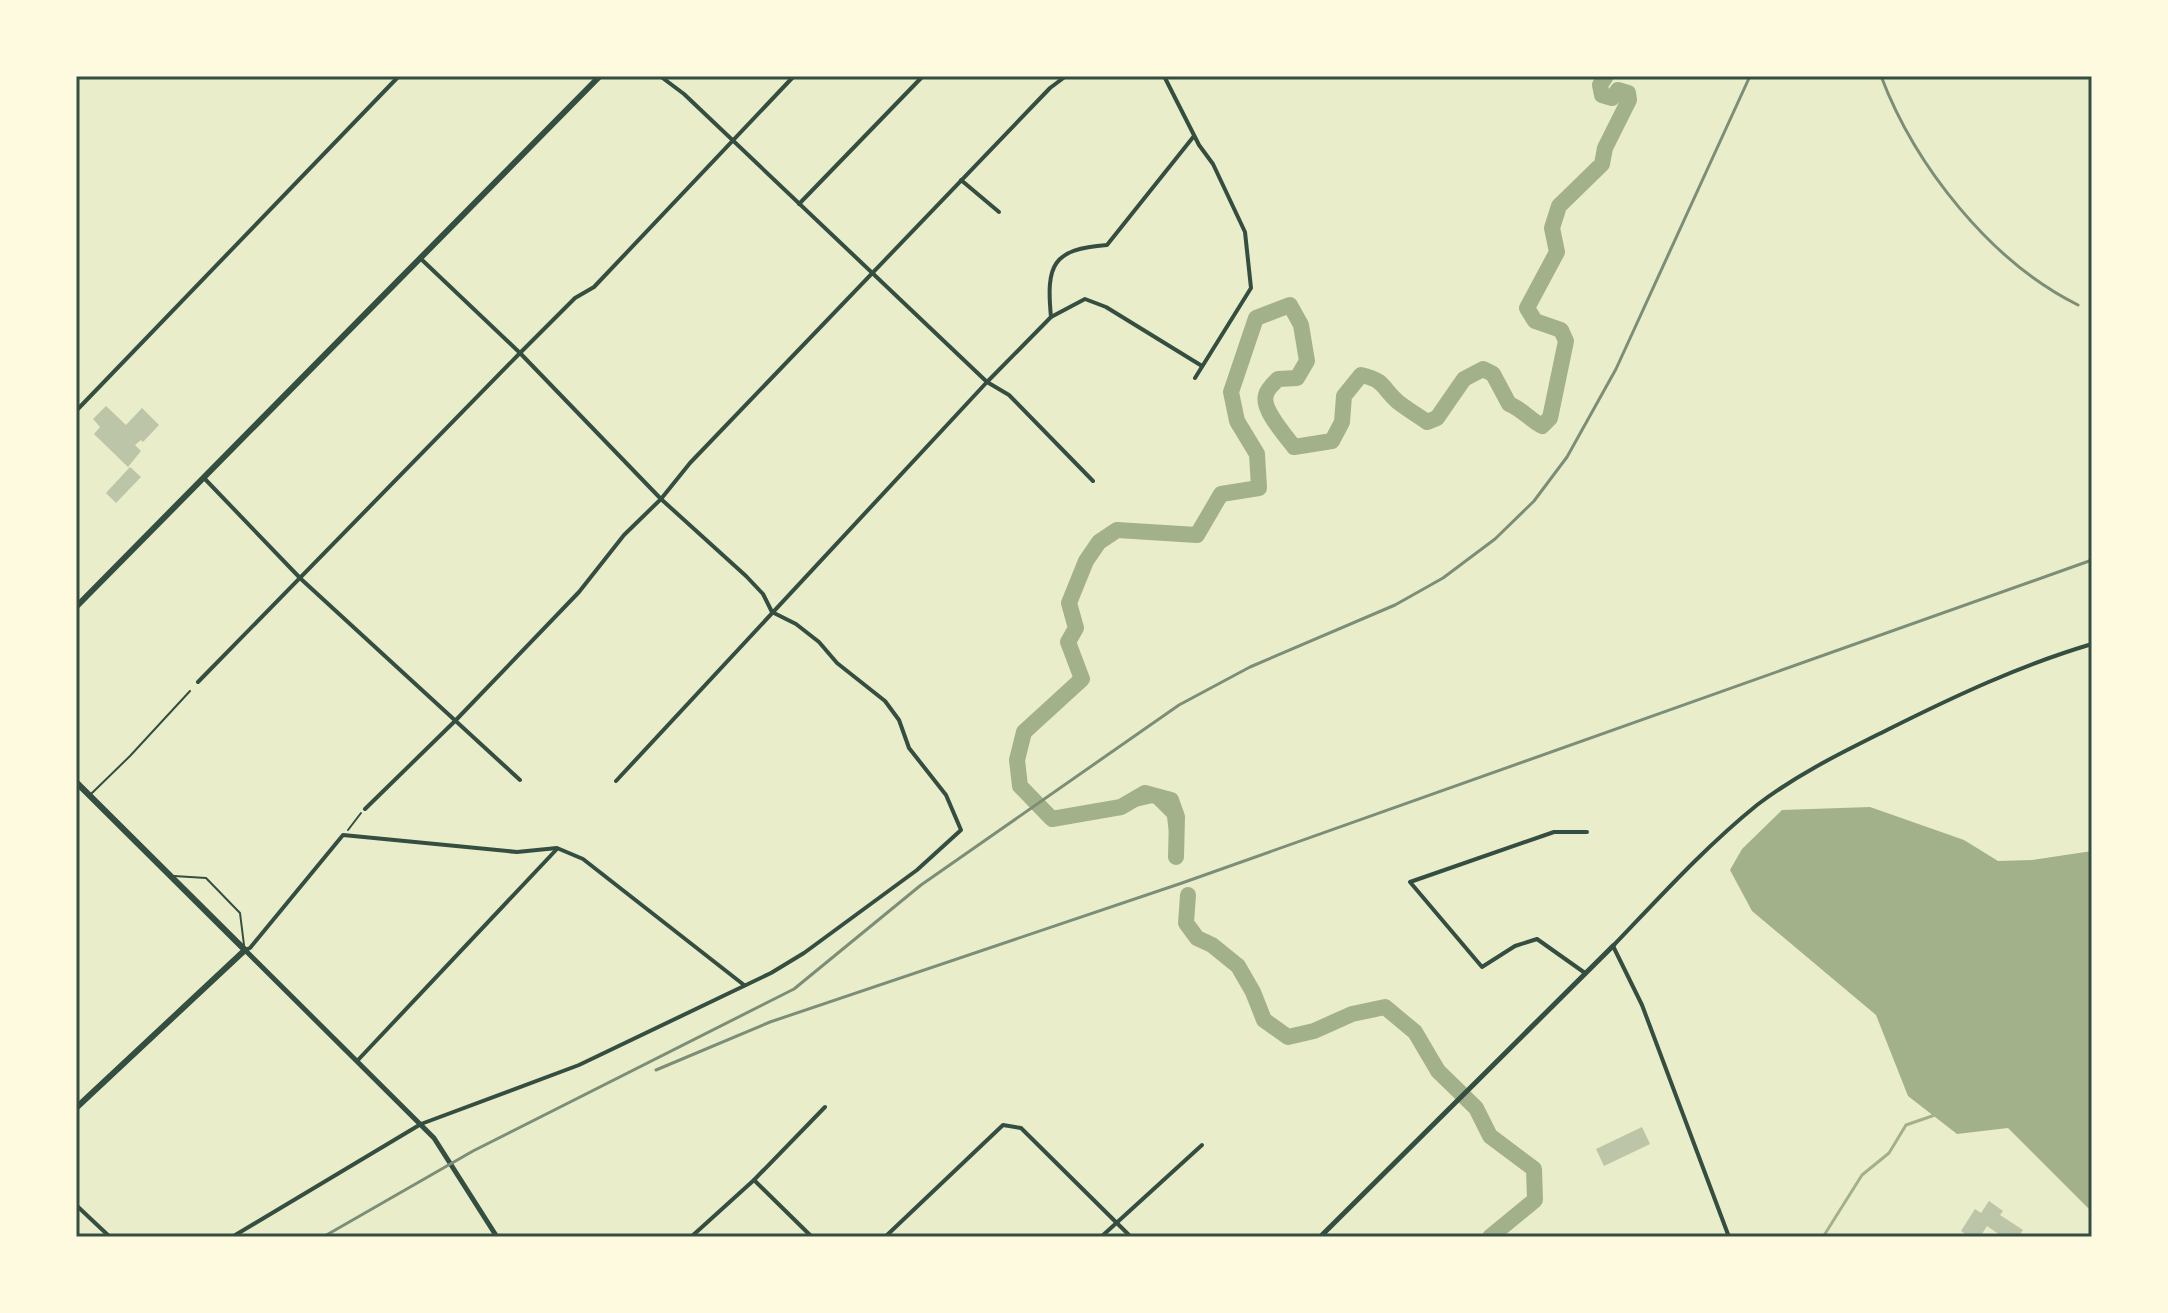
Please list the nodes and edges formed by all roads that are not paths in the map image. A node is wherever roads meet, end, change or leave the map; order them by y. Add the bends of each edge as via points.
1 (399, 76) edge
2 (600, 76) edge
3 (660, 76) edge
4 (794, 76) edge
5 (923, 76) edge
6 (1066, 76) edge
7 (1164, 76) edge
8 (1194, 136) junction
9 (733, 141) junction
10 (961, 180) junction
11 (799, 204) junction
12 (999, 212) dead end
13 (420, 258) junction
14 (872, 274) junction
15 (1051, 317) junction
16 (520, 353) junction
17 (1202, 366) junction
18 (1195, 378) dead end
19 (987, 382) junction
20 (76, 411) edge
21 (203, 478) junction
22 (1093, 481) dead end
23 (661, 499) junction
24 (301, 579) junction
25 (76, 607) edge
26 (772, 612) junction
27 (2092, 644) edge
28 (198, 682) dead end
29 (190, 691) dead end
30 (455, 721) junction
31 (520, 780) dead end
32 (616, 781) dead end
33 (76, 782) edge
34 (89, 796) junction
35 (365, 809) road end
36 (1587, 832) dead end
37 (557, 848) junction
38 (169, 876) junction
39 (1613, 946) junction
40 (245, 950) junction
41 (1585, 973) junction
42 (744, 985) junction
43 (358, 1060) junction
44 (825, 1107) dead end
45 (76, 1108) edge
46 (421, 1124) junction
47 (1202, 1145) dead end
48 (754, 1180) junction
49 (76, 1205) edge
50 (1116, 1222) junction
51 (110, 1237) edge
52 (232, 1237) edge
53 (497, 1237) edge
54 (691, 1237) edge
55 (812, 1237) edge
56 (885, 1237) edge
57 (1101, 1237) edge
58 (1131, 1237) edge
59 (1320, 1237) edge
60 (1729, 1237) edge

1 - 20 street
2 - 13 main road
3 - 9 street
4 - 9 street
5 - 11 street
6 - 10 street
7 - 8 street
8 - 15 street via 1107,245 1066,253 1051,272
8 - 17 street via 1245,232 1251,288
9 - 11 street
9 - 16 street via 594,287 575,298
10 - 12 street
10 - 14 street
11 - 14 street
13 - 16 street
13 - 21 main road
14 - 19 street
14 - 23 street
15 - 17 street via 1085,299
15 - 19 street
16 - 23 street
16 - 24 street
17 - 18 street
19 - 22 street via 1009,395
19 - 26 street
21 - 24 street
21 - 25 main road
23 - 26 street via 746,576
23 - 30 street
24 - 28 street
24 - 30 street
26 - 32 street
26 - 42 street via 819,642 885,701 909,748 946,795 961,830 917,870 804,953
27 - 39 street via 1943,701 1795,778 1715,842
29 - 34 lane
30 - 31 street
30 - 35 street
33 - 34 main road
34 - 38 main road
36 - 41 street via 1554,832 1410,882 1482,967 1537,939
37 - 40 street via 517,852 343,835
37 - 42 street via 583,859
37 - 43 street
38 - 40 main road
38 - 40 lane via 206,878 240,913
39 - 41 street
39 - 60 street via 1642,1005
40 - 43 street
40 - 45 main road
41 - 59 street
42 - 46 street via 579,1065
43 - 46 street
44 - 48 street
46 - 52 street
46 - 53 street
47 - 50 street
48 - 54 street
48 - 55 street
49 - 51 street
50 - 56 street via 1021,1128 1003,1125
50 - 57 street
50 - 58 street

